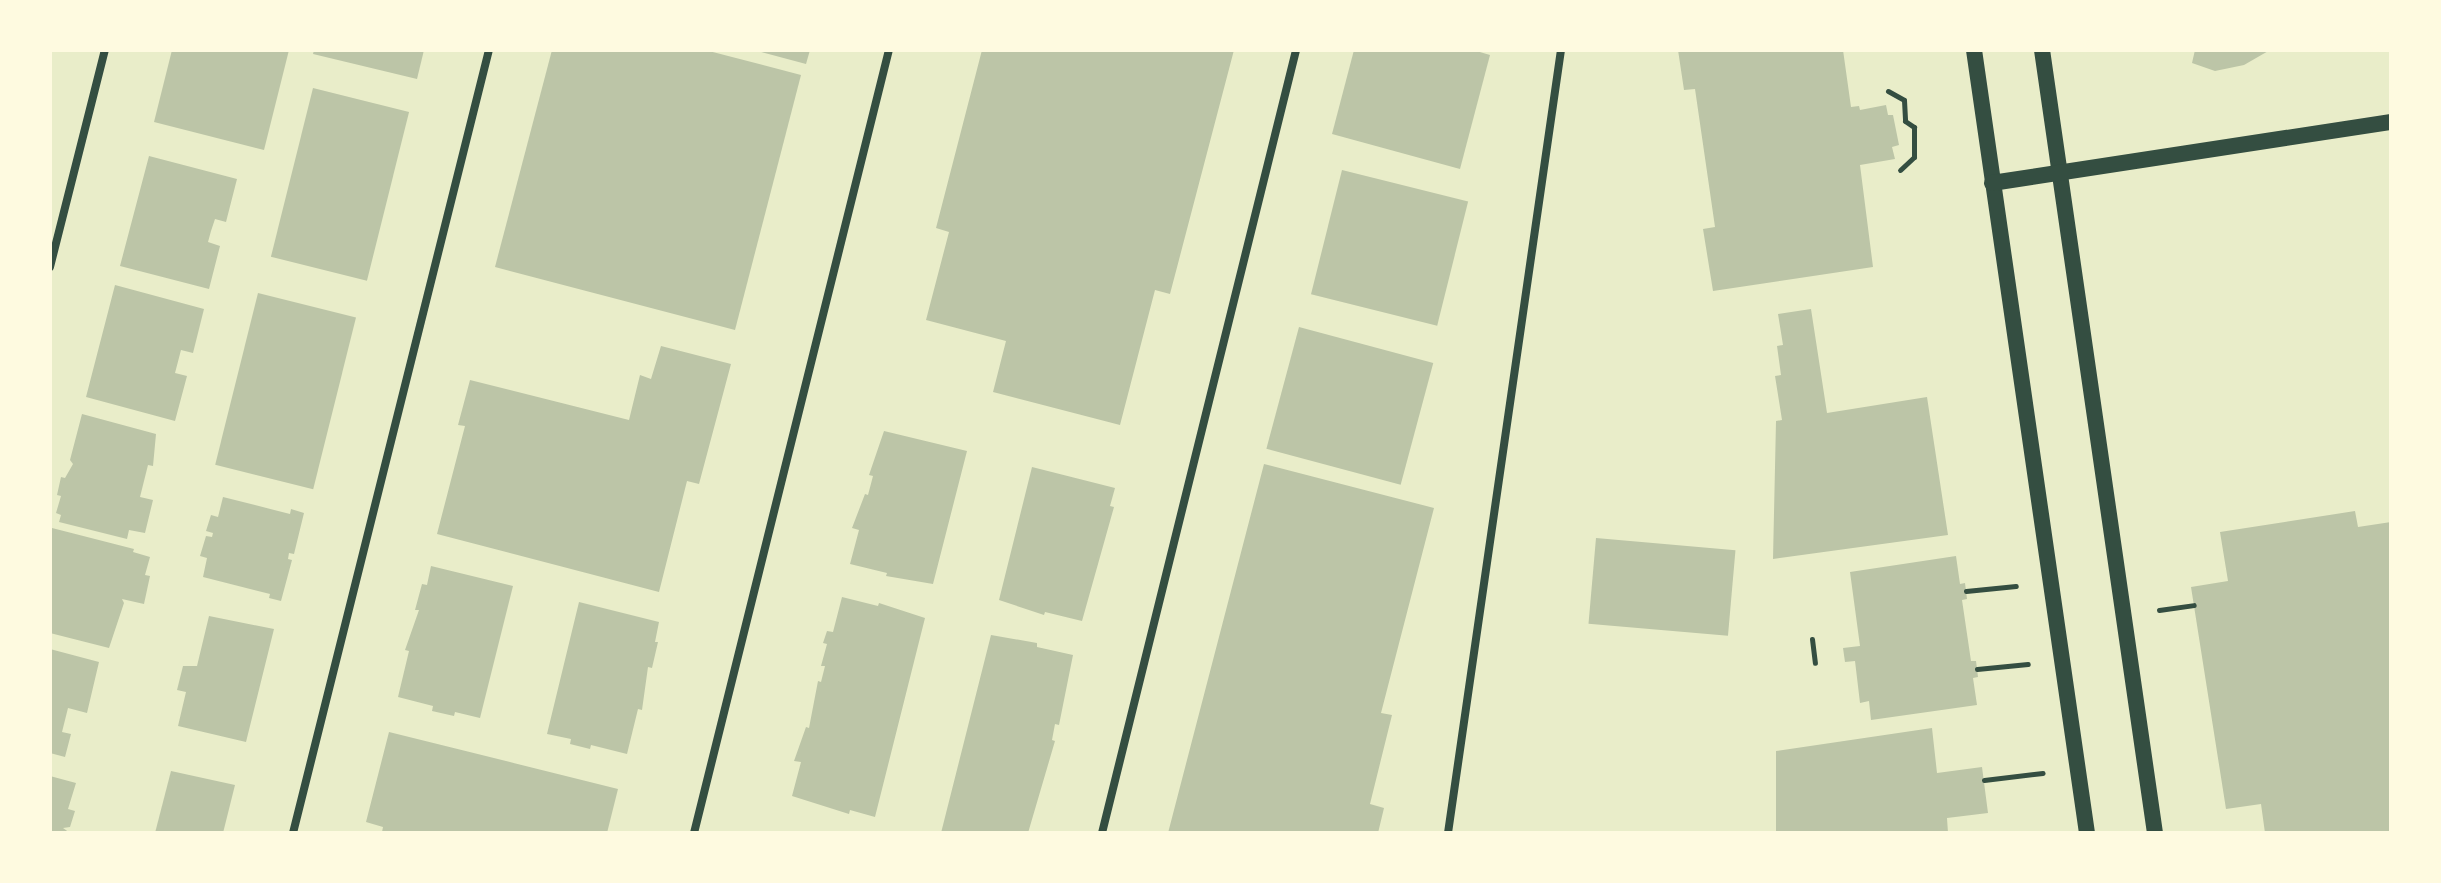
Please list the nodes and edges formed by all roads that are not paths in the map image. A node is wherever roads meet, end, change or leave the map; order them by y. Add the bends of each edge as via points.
1 (105, 50) edge
2 (489, 50) edge
3 (889, 50) edge
4 (1296, 50) edge
5 (1561, 50) edge
6 (1974, 50) edge
7 (2042, 50) edge
8 (2391, 122) edge
9 (2062, 173) junction
10 (1992, 183) junction
11 (50, 267) edge
12 (293, 833) edge
13 (694, 833) edge
14 (1102, 833) edge
15 (1448, 833) edge
16 (2087, 833) edge
17 (2155, 833) edge

1 - 11 street
2 - 12 street
3 - 13 street
4 - 14 street
5 - 15 street
6 - 10 main road
7 - 9 main road
8 - 9 main road
9 - 10 main road
9 - 17 main road
10 - 16 main road

